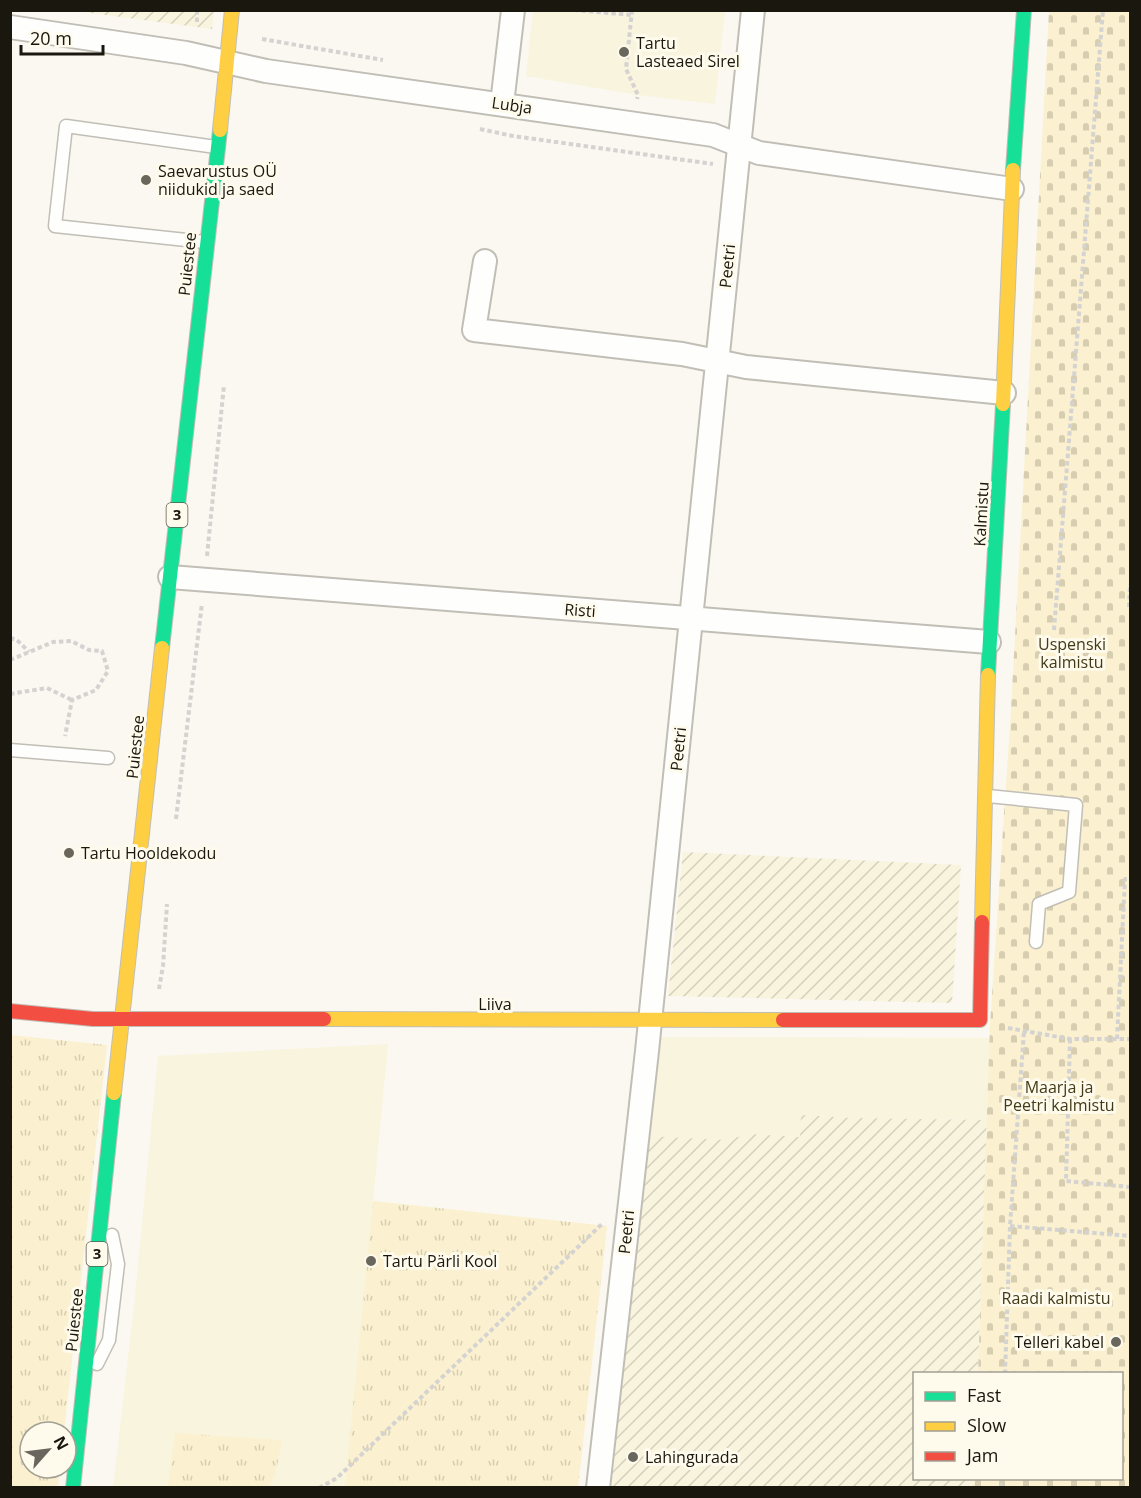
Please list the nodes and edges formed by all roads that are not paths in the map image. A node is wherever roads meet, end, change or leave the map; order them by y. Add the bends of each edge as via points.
1 (232, 10) edge
2 (513, 10) edge
3 (753, 10) edge
4 (1024, 10) edge
5 (10, 27) edge
6 (227, 62) junction
7 (502, 104) junction
8 (739, 145) junction
9 (219, 147) junction
10 (1012, 189) junction
11 (116, 232) junction
12 (206, 242) junction
13 (113, 245) dead end
14 (485, 261) dead end
15 (717, 361) junction
16 (1004, 393) junction
17 (170, 577) junction
18 (691, 619) junction
19 (989, 642) junction
20 (10, 750) edge
21 (108, 758) dead end
22 (987, 795) junction
23 (1036, 942) dead end
24 (10, 1011) edge
25 (122, 1020) junction
26 (650, 1021) junction
27 (985, 1022) joint
28 (104, 1192) junction
29 (83, 1395) junction
30 (73, 1488) edge
31 (598, 1488) edge

1 - 6 main road, Puiestee / 3
2 - 7 street
3 - 8 street, Peetri
4 - 10 main road, Kalmistu
5 - 6 street, Lubja
6 - 7 street, Lubja via 266,71
6 - 9 main road, Puiestee / 3
7 - 8 street, Lubja via 713,135
8 - 10 street, Lubja via 759,153
8 - 15 street, Peetri
9 - 11 lane via 66,126 55,226
9 - 12 main road, Puiestee / 3
10 - 16 main road, Kalmistu
11 - 12 lane
11 - 13 lane
12 - 17 main road, Puiestee / 3
14 - 15 street via 474,330
15 - 16 street
15 - 18 street, Peetri
16 - 19 main road, Kalmistu
17 - 18 street, Risti
17 - 25 main road, Puiestee / 3
18 - 19 street, Risti
18 - 26 street, Peetri
19 - 22 main road, Kalmistu
20 - 21 lane
22 - 23 lane via 1076,805 1070,892 1038,904
22 - 27 main road, Kalmistu
24 - 25 main road, Liiva
25 - 26 main road, Liiva
25 - 28 main road, Puiestee / 3
26 - 27 main road, Liiva
26 - 31 street, Peetri
28 - 29 main road, Puiestee / 3
28 - 29 lane via 118,1264 109,1340
29 - 30 main road, Puiestee / 3

